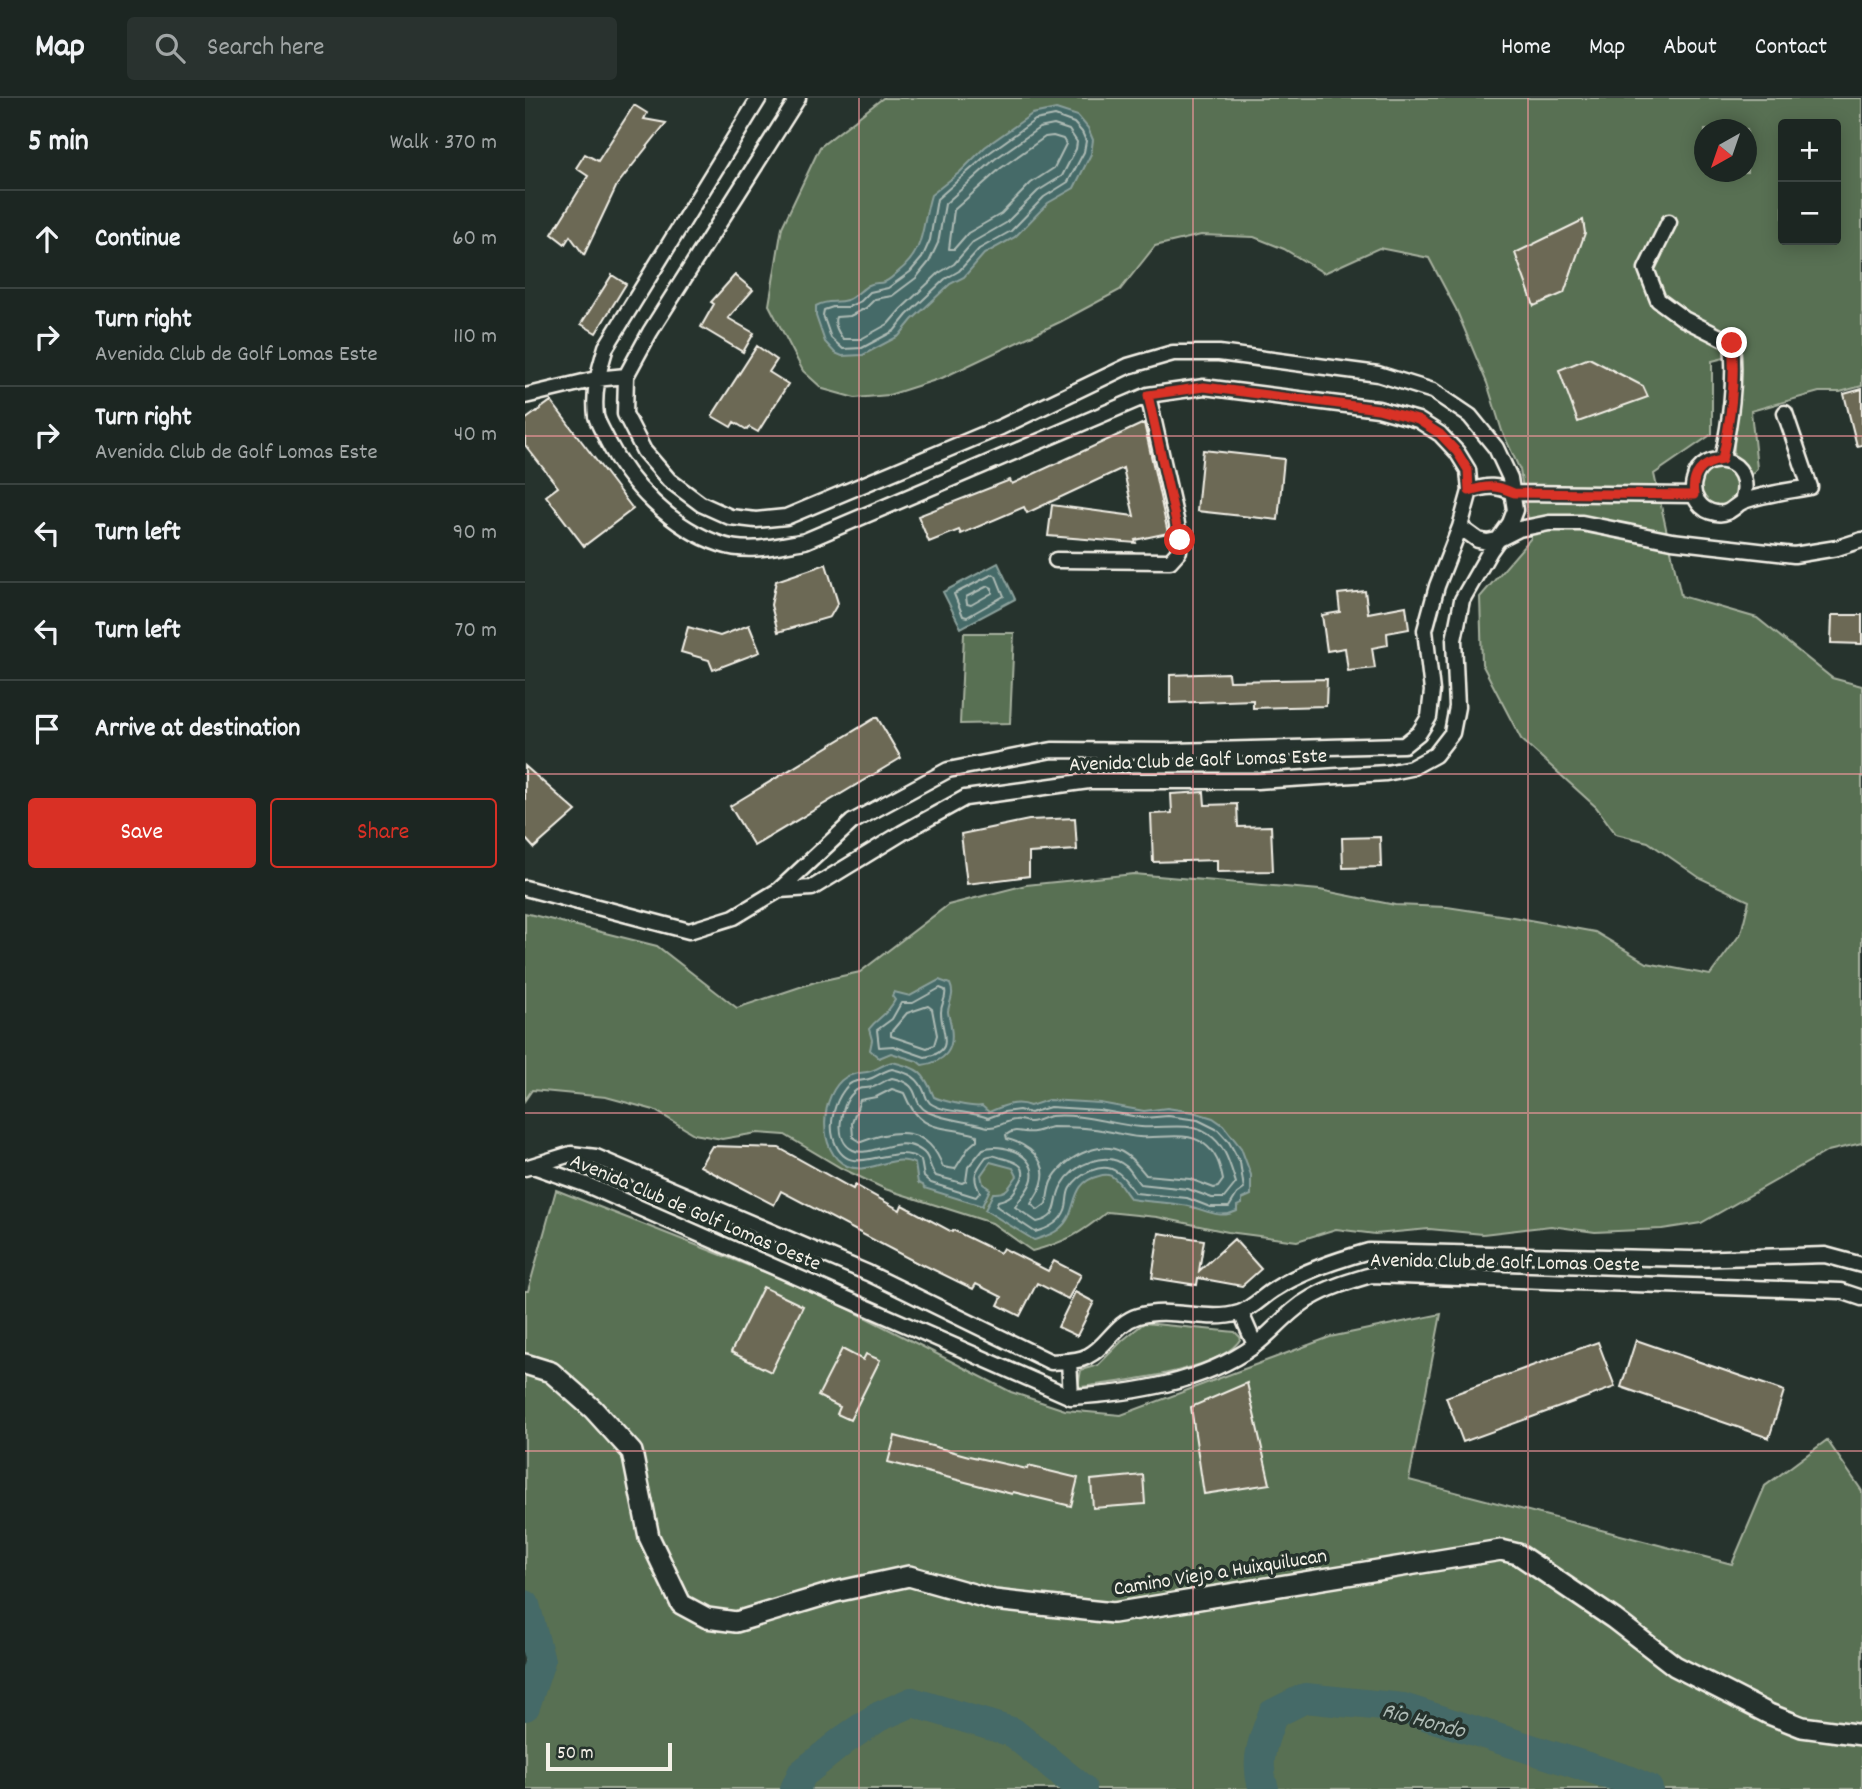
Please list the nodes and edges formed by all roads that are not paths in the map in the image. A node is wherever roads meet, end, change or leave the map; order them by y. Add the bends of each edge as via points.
1 (759, 98) edge
2 (798, 98) edge
3 (1669, 222) dead end
4 (626, 376) junction
5 (596, 379) junction
6 (1148, 395) junction
7 (525, 396) edge
8 (1785, 413) dead end
9 (1722, 460) junction
10 (1469, 491) junction
11 (1514, 493) junction
12 (1694, 495) junction
13 (1742, 502) junction
14 (1460, 527) junction
15 (1497, 540) junction
16 (1862, 540) edge
17 (1056, 560) dead end
18 (525, 888) edge
19 (779, 890) junction
20 (529, 1167) edge
21 (1862, 1265) edge
22 (1862, 1298) edge
23 (1241, 1313) junction
24 (1255, 1345) junction
25 (1069, 1361) junction
26 (525, 1364) edge
27 (1071, 1397) junction
28 (1862, 1735) edge

1 - 5 street, Avenida Club de Golf Lomas Este via 606,347
2 - 4 street
3 - 9 street via 1646,269 1658,300 1732,343 1735,371
4 - 5 street
4 - 11 street via 625,414 644,450 669,480 701,504 730,517 786,517 1001,427 1128,366 1173,353 1219,353 1378,374 1433,391 1470,416 1496,448
5 - 6 street, Avenida Club de Golf Lomas Este via 596,418 619,463 650,499 683,525 720,544 758,550 805,541
5 - 7 street
6 - 10 street, Avenida Club de Golf Lomas Este via 1204,387 1378,409 1418,420 1457,452 1468,470
6 - 17 street via 1179,551 1170,561
8 - 13 street via 1809,487
9 - 12 street via 1702,467 1693,485
9 - 13 street via 1744,475
10 - 11 street via 1490,485
10 - 14 street, Avenida Club de Golf Lomas Este
11 - 12 street
11 - 15 street, Avenida Club de Golf Lomas Este via 1515,510
12 - 13 street via 1716,513 1735,509
14 - 15 street via 1478,540
14 - 19 street, Avenida Club de Golf Lomas Este via 1425,630 1432,691 1429,717 1404,746 1052,750 948,771 852,822
15 - 16 street via 1519,529 1549,523 1582,523 1672,541 1794,555
15 - 19 street, Avenida Club de Golf Lomas Este via 1462,600 1454,640 1458,707 1452,733 1434,755 1411,768 1257,781 1089,781 965,798 812,888
18 - 19 street via 689,931 734,917
20 - 25 street, Avenida Club de Golf Lomas Oeste via 571,1154 596,1157 868,1273 1051,1362
20 - 27 street, Avenida Club de Golf Lomas Oeste via 587,1185
21 - 23 street, Avenida Club de Golf Lomas Oeste via 1825,1255 1691,1259 1369,1251 1339,1259 1276,1288
22 - 24 street, Avenida Club de Golf Lomas Oeste via 1841,1292 1371,1275 1311,1297
23 - 24 street
23 - 25 street via 1136,1316 1090,1356
24 - 27 street, Avenida Club de Golf Lomas Oeste via 1179,1382
25 - 27 street
26 - 28 main road, Camino Viejo a Huixquilucan via 551,1372 632,1452 649,1537 681,1604 707,1618 736,1622 835,1592 909,1576 994,1600 1113,1613 1501,1550 1518,1554 1675,1666 1802,1727

